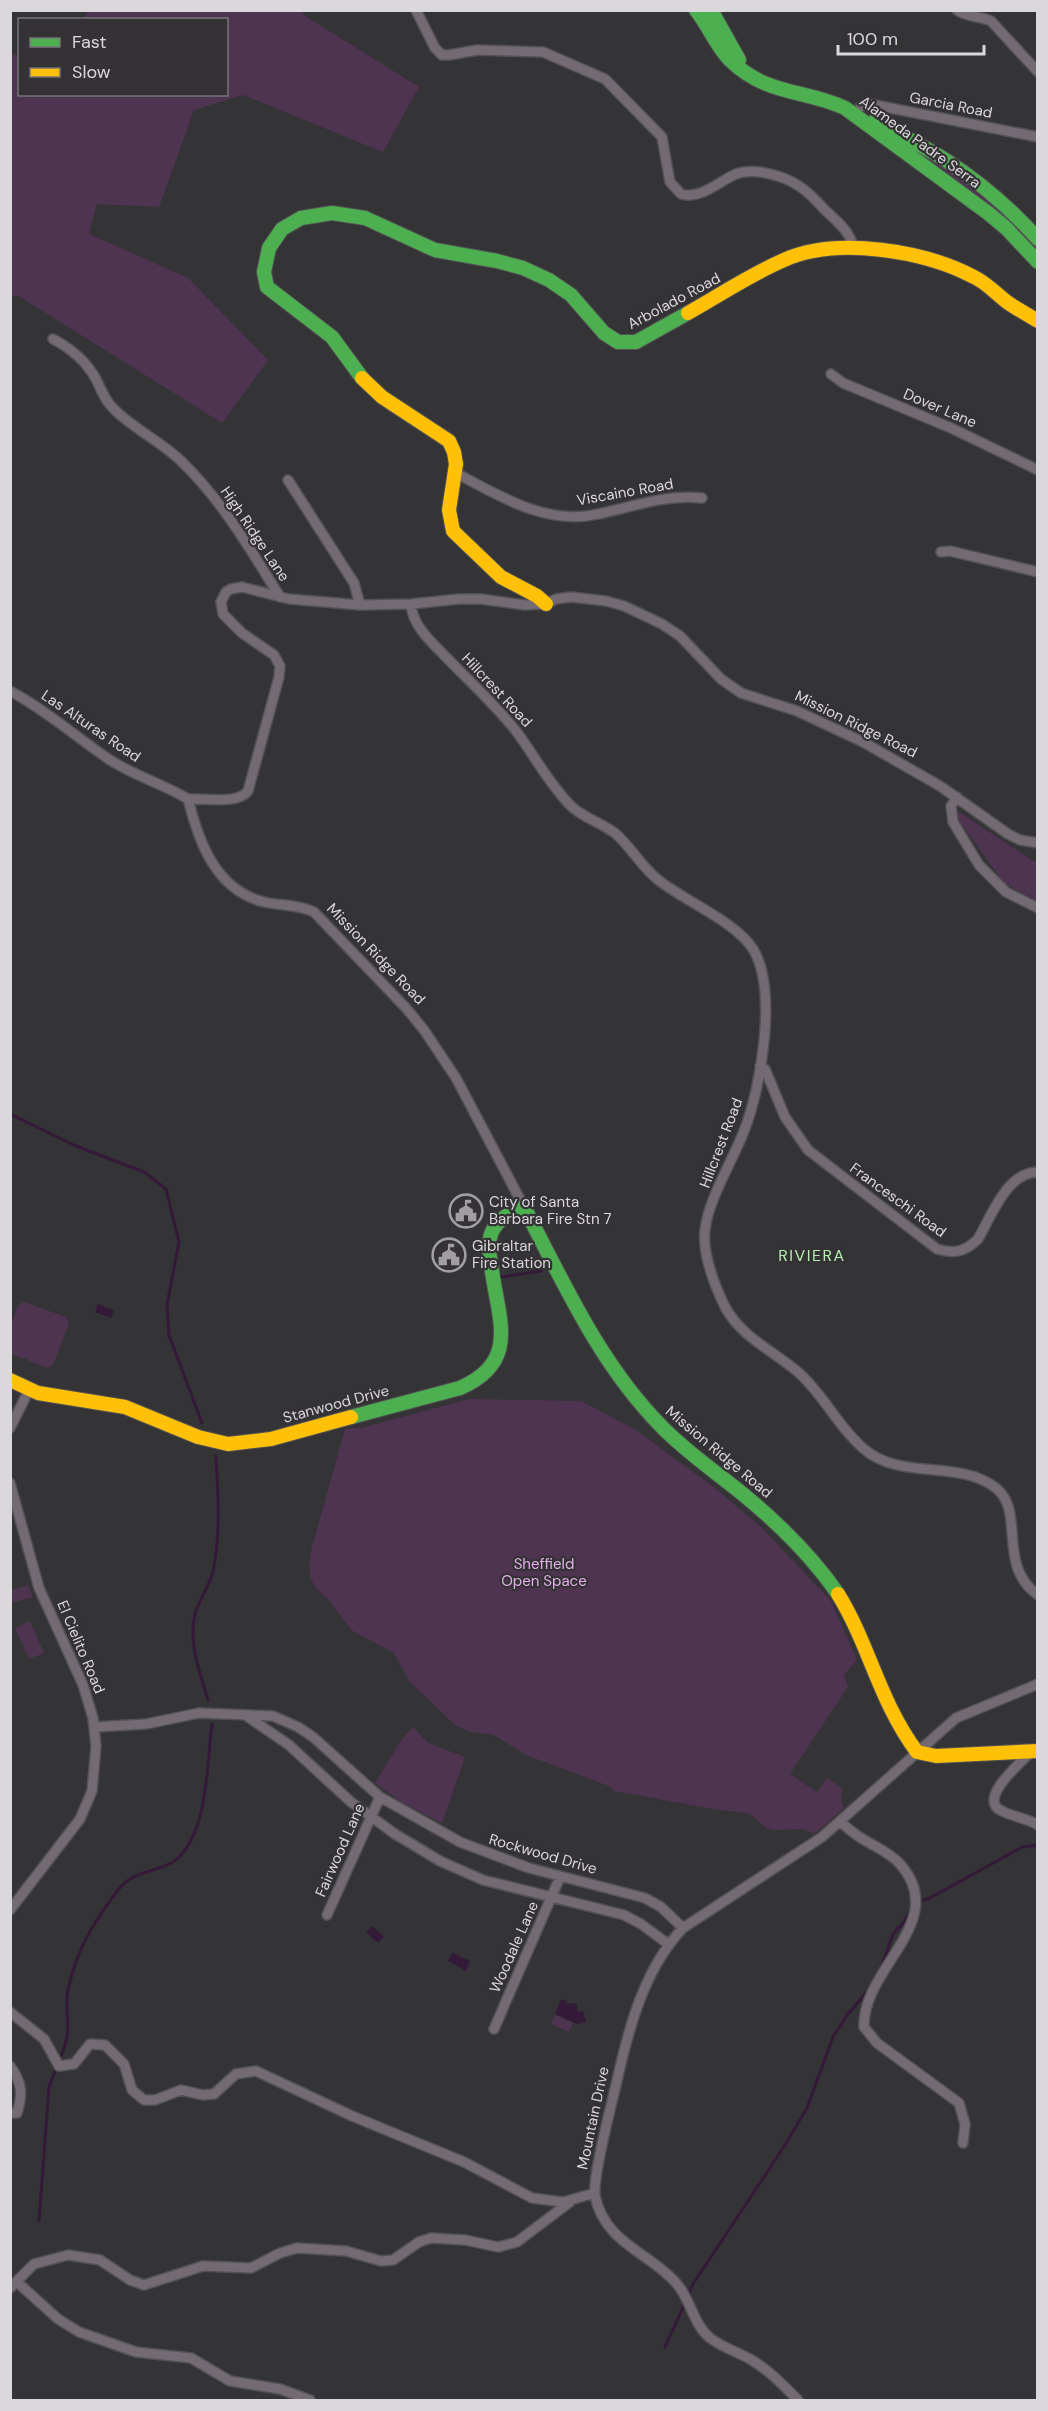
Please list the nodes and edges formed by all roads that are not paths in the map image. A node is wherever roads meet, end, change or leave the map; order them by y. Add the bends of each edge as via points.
1 (416, 10) edge
2 (696, 10) edge
3 (711, 10) edge
4 (957, 10) edge
5 (1038, 72) edge
6 (749, 74) junction
7 (764, 81) junction
8 (860, 108) junction
9 (1038, 137) edge
10 (1038, 239) edge
11 (853, 249) junction
12 (1038, 262) edge
13 (1038, 321) edge
14 (53, 339) dead end
15 (831, 374) dead end
16 (1038, 470) edge
17 (456, 473) junction
18 (288, 480) dead end
19 (702, 498) dead end
20 (940, 552) dead end
21 (1038, 572) edge
22 (280, 597) junction
23 (411, 604) junction
24 (546, 604) junction
25 (360, 605) junction
26 (10, 691) edge
27 (957, 797) junction
28 (188, 799) junction
29 (1038, 843) edge
30 (1038, 908) edge
31 (760, 1066) junction
32 (1038, 1172) edge
33 (524, 1207) junction
34 (10, 1380) edge
35 (29, 1390) junction
36 (10, 1428) edge
37 (10, 1483) edge
38 (1038, 1595) edge
39 (1038, 1684) edge
40 (245, 1715) junction
41 (94, 1727) junction
42 (1034, 1751) edge
43 (916, 1752) junction
44 (380, 1797) junction
45 (371, 1817) junction
46 (840, 1822) junction
47 (1038, 1825) edge
48 (560, 1877) junction
49 (552, 1897) junction
50 (10, 1910) edge
51 (327, 1915) dead end
52 (683, 1928) junction
53 (668, 1944) junction
54 (10, 2012) edge
55 (494, 2029) dead end
56 (10, 2066) edge
57 (10, 2113) edge
58 (963, 2144) dead end
59 (595, 2193) junction
60 (572, 2200) junction
61 (14, 2285) edge
62 (310, 2400) edge
63 (798, 2400) edge

1 - 11 street via 442,55 473,50 543,52 606,79 662,137 670,182 681,194 697,195 747,172 790,181 844,229
2 - 6 street, Alameda Padre Serra via 727,58
3 - 6 street
4 - 5 street via 991,21
6 - 7 street, Alameda Padre Serra
7 - 8 street, Alameda Padre Serra via 820,88
7 - 12 street, Alameda Padre Serra via 781,90 825,99 845,108 988,213
8 - 9 street, Garcia Road via 870,104
8 - 10 street, Alameda Padre Serra via 957,168 1007,207
11 - 13 street, Arbolado Road via 910,254 948,265 973,275
11 - 17 street, Arbolado Road via 819,250 784,259 628,344 607,336 581,304 558,286 510,264 435,250 376,222 350,215 314,214 291,222 273,239 266,254 264,277 270,292 334,339 374,391 449,441 456,456
14 - 22 street, High Ridge Lane via 82,360 111,406 156,439 198,478 233,523
15 - 16 street, Dover Lane via 843,383
17 - 19 street, Viscaino Road via 550,516 583,517 667,498
17 - 24 street, Arbolado Road via 450,513 454,533 500,577 536,593
18 - 25 street via 354,583
20 - 21 street
22 - 25 street, Mission Ridge Road
22 - 28 street, Mission Ridge Road via 236,587 223,597 221,608 227,619 274,655 280,672 248,791 234,800
23 - 24 street, Mission Ridge Road via 459,599
23 - 25 street, Mission Ridge Road
23 - 31 street, Hillcrest Road via 411,612 427,638 492,702 571,806 617,835 654,877 736,930 752,948 764,974
24 - 27 street, Mission Ridge Road via 556,598 587,597 643,614 680,636 721,679 741,693 829,725
26 - 28 street, Las Alturas Road via 129,771
27 - 29 street, Mission Ridge Road via 1008,834
27 - 30 street via 951,806 953,822 979,865 1006,892
28 - 33 street, Mission Ridge Road via 213,866 231,887 262,902 294,905 314,912 406,1008 456,1078
31 - 32 street, Franceschi Road via 765,1069 785,1117 808,1150 937,1249 957,1252 971,1246 1010,1184 1018,1177
31 - 38 street, Hillcrest Road via 745,1129 705,1232 709,1261 726,1308 751,1339 817,1390 847,1432 867,1452 896,1466 983,1480 1001,1492 1009,1507 1017,1570 1026,1586
33 - 35 street, Stanwood Drive via 501,1217 490,1236 501,1346 491,1371 468,1386 271,1439 235,1444 204,1439 115,1405
33 - 43 street, Mission Ridge Road via 558,1275 621,1378 646,1411 680,1444 760,1508 825,1576 850,1616 896,1723
34 - 35 street, Stanwood Drive
35 - 36 street
37 - 41 street, El Cielito Road via 39,1588 83,1685
39 - 43 street via 956,1718
40 - 41 street, Rockwood Drive via 199,1713 146,1724
40 - 44 street, Rockwood Drive via 273,1716 306,1731
40 - 45 street via 289,1745
41 - 50 street, El Cielito Road via 96,1764 80,1819
42 - 43 street via 936,1755
42 - 47 street via 993,1798 1000,1811
43 - 46 street, Mountain Drive
44 - 45 street, Fairwood Lane
44 - 48 street, Rockwood Drive via 473,1848
45 - 49 street via 460,1872
45 - 51 street, Fairwood Lane
46 - 52 street, Mountain Drive via 804,1851
46 - 58 street via 900,1863 915,1892 917,1908 866,2006 864,2027 877,2043 959,2103 965,2124
48 - 49 street, Woodale Lane
48 - 52 street, Rockwood Drive via 645,1898
49 - 53 street via 624,1915
49 - 55 street, Woodale Lane
52 - 53 street, Mountain Drive
53 - 59 street, Mountain Drive via 649,1978 628,2035
54 - 60 street via 44,2039 59,2066 74,2064 90,2044 105,2045 124,2064 132,2090 144,2100 181,2090 214,2094 236,2074 256,2071 464,2162 532,2198
56 - 57 street via 19,2077 23,2096 17,2114
59 - 60 street
59 - 63 street via 613,2231 679,2286 704,2332 764,2367
60 - 61 street via 517,2242 503,2247 431,2238 393,2260 381,2261 346,2251 297,2248 251,2268 203,2266 144,2285 100,2260 77,2255 40,2261
61 - 62 street via 79,2332 136,2352 191,2358 230,2381 280,2389

